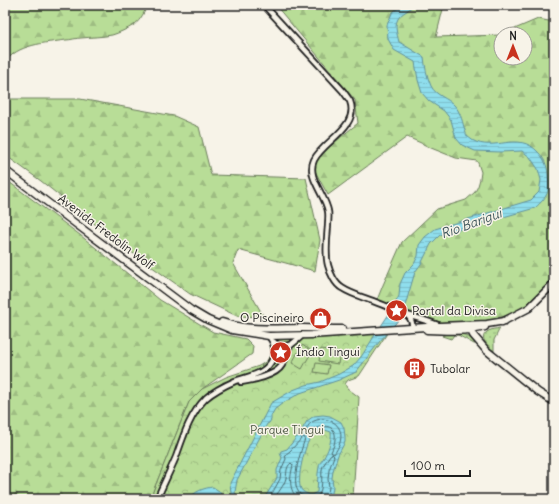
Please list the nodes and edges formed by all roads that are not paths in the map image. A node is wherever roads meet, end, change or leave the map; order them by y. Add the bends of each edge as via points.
1 (264, 5) edge
2 (5, 170) edge
3 (554, 283) edge
4 (406, 315) junction
5 (440, 326) junction
6 (473, 327) junction
7 (302, 328) junction
8 (412, 328) junction
9 (271, 329) junction
10 (243, 330) junction
11 (312, 332) junction
12 (302, 335) junction
13 (269, 336) junction
14 (274, 342) junction
15 (292, 344) junction
16 (226, 386) junction
17 (554, 402) edge
18 (157, 499) edge

1 - 4 street via 350,101 352,110 348,122 319,152 311,169 329,212 327,255 333,277 341,287 354,295
2 - 10 main road, Avenida Fredolin Wolf via 194,311
3 - 6 main road, Avenida Fredolin Wolf via 529,308 492,326
4 - 5 street
4 - 8 street via 410,317
5 - 6 main road, Avenida Fredolin Wolf
5 - 8 main road, Avenida Fredolin Wolf
6 - 8 main road, Avenida Fredolin Wolf via 438,330
6 - 17 main road via 486,350
7 - 9 main road, Avenida Fredolin Wolf
7 - 11 main road, Avenida Fredolin Wolf
7 - 12 main road
8 - 11 main road, Avenida Fredolin Wolf
9 - 10 main road, Avenida Fredolin Wolf
9 - 13 main road
10 - 13 main road, Avenida Fredolin Wolf
11 - 12 main road, Avenida Fredolin Wolf
12 - 13 main road, Avenida Fredolin Wolf
12 - 15 street
13 - 14 street
14 - 15 street via 281,346
14 - 16 street via 271,363 264,370
15 - 16 street via 276,372
16 - 18 street via 207,398 191,419

